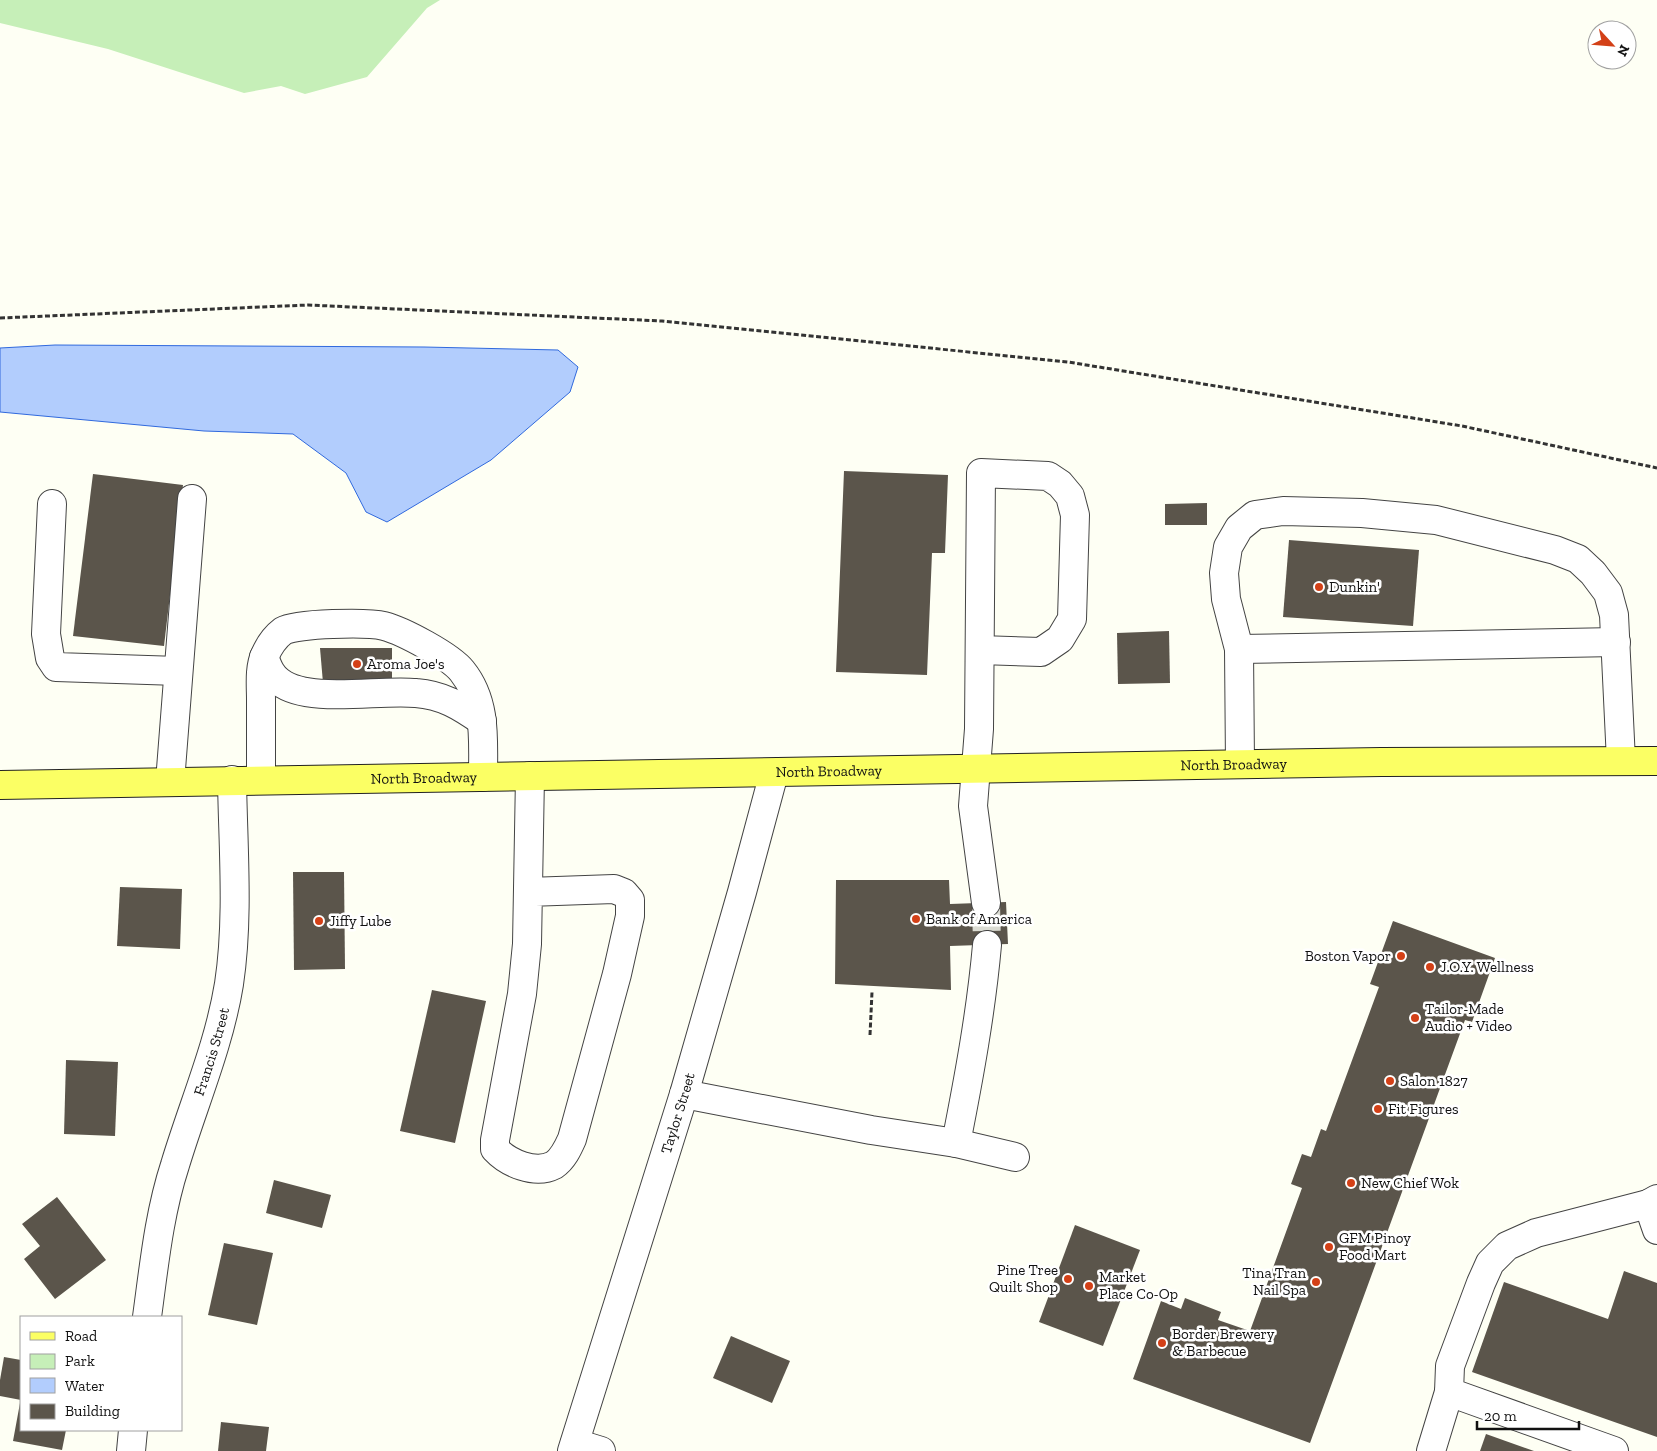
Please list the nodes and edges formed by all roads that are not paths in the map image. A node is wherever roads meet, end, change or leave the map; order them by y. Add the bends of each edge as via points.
1 (192, 500) dead end
2 (52, 504) dead end
3 (1616, 642) junction
4 (1239, 649) junction
5 (980, 650) junction
6 (264, 657) junction
7 (178, 670) junction
8 (482, 721) junction
9 (1621, 761) junction
10 (1657, 762) edge
11 (1240, 764) junction
12 (975, 768) junction
13 (774, 773) junction
14 (530, 776) junction
15 (483, 777) junction
16 (232, 780) junction
17 (261, 780) junction
18 (170, 782) junction
19 (0, 785) edge
20 (528, 892) junction
21 (986, 903) tunnel mouth
22 (987, 945) tunnel mouth
23 (684, 1094) junction
24 (956, 1143) junction
25 (1016, 1157) dead end
26 (1652, 1202) edge
27 (1657, 1230) edge
28 (148, 1316) edge
29 (1449, 1392) junction
30 (133, 1431) edge
31 (574, 1447) edge
32 (131, 1451) edge
33 (601, 1451) edge
34 (1431, 1451) edge
35 (1614, 1451) edge

1 - 7 street
2 - 7 street via 46,634 50,658 56,667
3 - 4 street
3 - 4 street via 1608,592 1578,559 1555,550 1436,520 1362,513 1283,511 1254,514 1239,528 1228,547 1224,574 1226,599
3 - 9 street
4 - 11 street
5 - 5 street via 981,474 1048,476 1070,496 1075,515 1072,619 1060,639 1041,652
5 - 12 street
6 - 8 street via 270,672 290,688 308,693 415,692 458,704
6 - 8 street via 273,640 283,631 299,626 382,625 443,656 462,670 478,700
6 - 17 street
7 - 18 street
8 - 15 street
9 - 10 main road, North Broadway
9 - 11 main road, North Broadway
11 - 12 main road, North Broadway
12 - 13 main road, North Broadway
12 - 21 street via 973,806
13 - 14 main road, North Broadway
13 - 23 street, Taylor Street
14 - 15 main road, North Broadway
14 - 20 street
15 - 17 main road, North Broadway
16 - 17 main road, North Broadway
16 - 18 main road, North Broadway
16 - 28 street, Francis Street via 234,931 229,984 219,1032 174,1166 164,1207
18 - 19 main road, North Broadway
20 - 20 street via 522,994 495,1149 516,1164 544,1168 555,1164 572,1139 617,974 630,916 630,900 614,889
22 - 24 street via 972,1062
23 - 24 street
23 - 31 street, Taylor Street
24 - 25 street
26 - 27 street
26 - 29 street via 1536,1233 1507,1246 1490,1263 1481,1283 1450,1366
29 - 34 street
29 - 35 street
30 - 32 street
31 - 33 street

